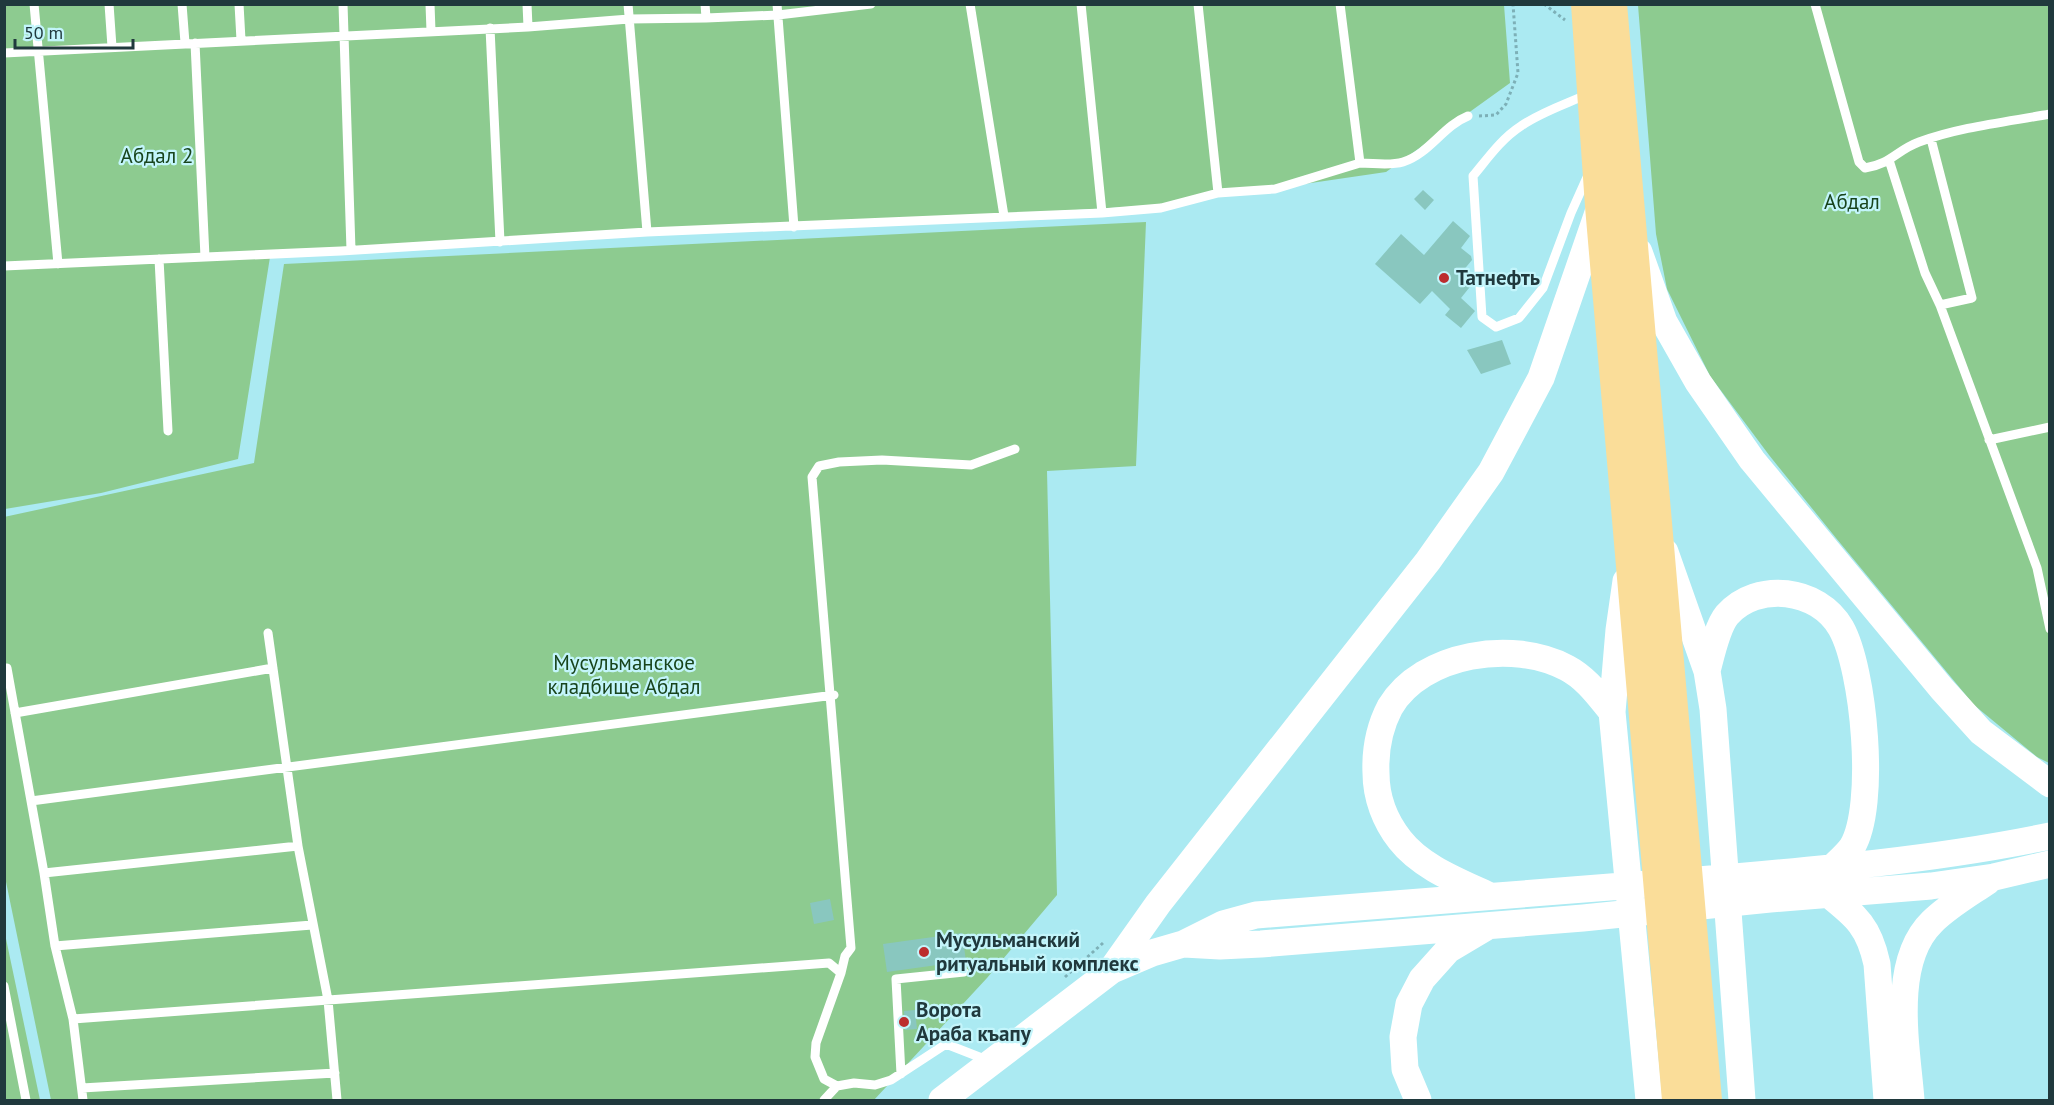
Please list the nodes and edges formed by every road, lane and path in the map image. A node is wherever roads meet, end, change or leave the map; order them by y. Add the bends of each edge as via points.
1 (34, 4) edge
2 (109, 4) edge
3 (182, 4) edge
4 (239, 4) edge
5 (343, 4) edge
6 (430, 4) edge
7 (527, 4) edge
8 (628, 4) edge
9 (705, 4) edge
10 (871, 4) edge
11 (970, 4) edge
12 (1081, 4) edge
13 (1198, 4) edge
14 (1340, 4) edge
15 (1513, 4) edge
16 (1586, 4) edge
17 (1612, 4) edge
18 (1815, 4) edge
19 (778, 10) edge
20 (706, 18) junction
21 (629, 19) junction
22 (528, 27) junction
23 (490, 28) junction
24 (431, 31) junction
25 (344, 35) junction
26 (241, 40) junction
27 (185, 43) junction
28 (195, 43) junction
29 (112, 47) junction
30 (37, 51) junction
31 (4, 53) edge
32 (1593, 92) junction
33 (2049, 114) edge
34 (1468, 116) joint
35 (1931, 139) junction
36 (1597, 155) junction
37 (1889, 160) junction
38 (1360, 163) junction
39 (1218, 194) junction
40 (1600, 206) junction
41 (1102, 213) junction
42 (1004, 216) junction
43 (794, 226) junction
44 (1630, 226) junction
45 (647, 232) junction
46 (500, 242) junction
47 (351, 250) junction
48 (205, 257) junction
49 (159, 259) junction
50 (58, 264) junction
51 (4, 266) edge
52 (1940, 305) junction
53 (2049, 427) edge
54 (168, 431) dead end
55 (1989, 440) junction
56 (1015, 449) dead end
57 (1656, 524) junction
58 (1630, 550) junction
59 (2049, 629) edge
60 (268, 633) dead end
61 (7, 668) dead end
62 (273, 668) junction
63 (1707, 671) junction
64 (832, 695) junction
65 (1612, 712) junction
66 (15, 713) junction
67 (287, 768) junction
68 (2048, 778) edge
69 (31, 801) junction
70 (2049, 836) edge
71 (298, 846) junction
72 (2049, 864) edge
73 (1833, 867) junction
74 (44, 873) junction
75 (1994, 877) junction
76 (1765, 887) junction
77 (1828, 894) junction
78 (1489, 896) junction
79 (312, 925) junction
80 (1489, 926) junction
81 (1107, 940) dead end
82 (1183, 944) junction
83 (55, 946) junction
84 (1112, 970) junction
85 (964, 972) dead end
86 (841, 973) junction
87 (1064, 979) dead end
88 (4, 986) edge
89 (328, 1000) junction
90 (73, 1019) junction
91 (993, 1063) junction
92 (335, 1073) junction
93 (901, 1074) junction
94 (837, 1086) junction
95 (82, 1088) junction
96 (1646, 1097) edge
97 (26, 1101) edge
98 (83, 1101) edge
99 (337, 1101) edge
100 (824, 1101) edge
101 (942, 1101) edge
102 (1418, 1101) edge
103 (1677, 1101) edge
104 (1707, 1101) edge
105 (1742, 1101) edge
106 (1887, 1101) edge
107 (1911, 1101) edge

1 - 30 lane
2 - 29 lane
3 - 27 lane
4 - 26 lane
5 - 25 lane
6 - 24 lane
7 - 22 lane
8 - 21 lane
9 - 20 lane
10 - 19 lane
11 - 42 lane
12 - 41 lane
13 - 39 lane
14 - 38 lane
15 - 34 path via 1518,73 1506,104 1496,115
16 - 32 main road
17 - 44 main road
18 - 37 lane via 1859,162 1865,168
19 - 20 lane
19 - 43 lane
20 - 21 lane
21 - 22 lane
21 - 45 lane
22 - 23 lane
23 - 24 lane
23 - 46 lane
24 - 25 lane
25 - 26 lane
25 - 47 lane
26 - 28 lane
27 - 28 lane
27 - 29 lane
28 - 48 lane
29 - 30 lane
30 - 31 lane
30 - 50 lane
32 - 36 main road
32 - 36 lane via 1521,126 1501,142 1473,176 1482,317 1496,327 1519,318 1543,288
33 - 35 lane via 1953,131
34 - 38 lane via 1457,120 1425,150 1403,162
35 - 37 lane via 1916,143
35 - 52 lane via 1972,298
36 - 40 main road
37 - 52 lane via 1924,273
38 - 39 lane via 1275,189
39 - 41 lane via 1161,208
40 - 58 main road
40 - 84 main road via 1541,378 1491,472 1428,561 1158,904
41 - 42 lane
42 - 43 lane
43 - 45 lane
44 - 57 main road
44 - 68 main road via 1664,322 1698,382 1752,460 1981,732
45 - 46 lane
46 - 47 lane
47 - 48 lane
48 - 49 lane
49 - 50 lane
49 - 54 lane
50 - 51 lane
52 - 55 lane
53 - 55 lane
55 - 59 lane via 2037,568
56 - 64 lane via 971,465 882,460 819,466 812,477
57 - 63 main road
57 - 104 main road
58 - 65 main road
58 - 103 main road
60 - 62 lane
61 - 66 lane
62 - 66 lane
62 - 67 lane
63 - 73 main road via 1725,617 1743,600 1763,594 1804,597 1824,609 1840,627 1859,687 1866,787 1852,847
63 - 105 main road
64 - 67 lane
64 - 86 lane via 851,948 844,956
65 - 78 main road via 1587,682 1566,668 1543,658 1517,654 1462,658 1436,667 1410,684 1391,706 1379,731 1375,756 1376,787 1384,816 1401,842 1422,861
65 - 96 main road
66 - 69 lane
67 - 69 lane
67 - 71 lane
69 - 74 lane
70 - 73 main road via 1931,857
71 - 74 lane
71 - 79 lane
72 - 75 main road
73 - 76 main road
74 - 83 lane
75 - 77 main road
75 - 107 main road via 1930,924 1912,952 1904,1003
76 - 77 main road
76 - 78 main road
76 - 80 main road via 1583,918
77 - 106 main road via 1862,924 1872,943
78 - 82 main road via 1256,915 1223,924
79 - 83 lane
79 - 89 lane
80 - 82 main road via 1261,944
80 - 102 main road via 1448,950 1422,979 1409,1005 1402,1037 1405,1069
81 - 87 path
82 - 84 main road
83 - 90 lane
84 - 91 main road
85 - 93 lane via 896,979
86 - 89 lane via 829,963
86 - 94 lane via 816,1043 816,1058 824,1079
88 - 97 lane
89 - 90 lane
89 - 92 lane
90 - 95 lane
91 - 93 lane via 946,1044
91 - 101 main road
92 - 95 lane
92 - 99 lane
93 - 94 lane via 875,1085
94 - 100 lane
95 - 98 lane

